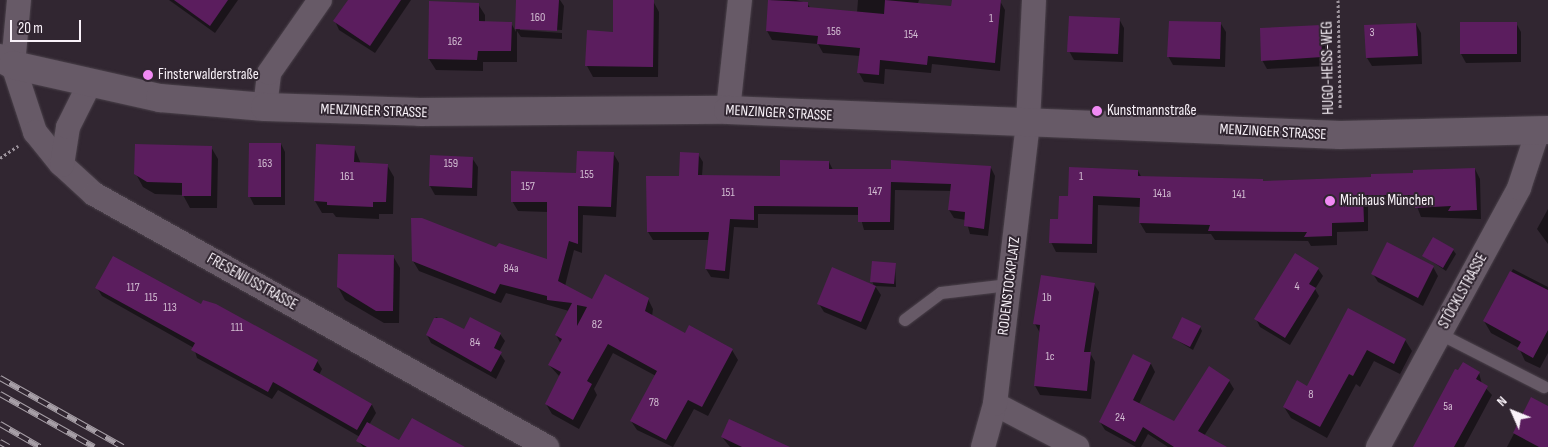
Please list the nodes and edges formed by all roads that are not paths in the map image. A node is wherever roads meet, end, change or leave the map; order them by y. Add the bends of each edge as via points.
1 (19, 0) edge
2 (320, 0) edge
3 (740, 0) edge
4 (1034, 0) edge
5 (6, 62) edge
6 (90, 83) junction
7 (265, 108) junction
8 (728, 110) junction
9 (1028, 123) junction
10 (1543, 131) edge
11 (62, 165) junction
12 (1009, 285) junction
13 (905, 320) dead end
14 (1440, 334) junction
15 (1544, 387) dead end
16 (995, 404) junction
17 (547, 447) edge
18 (983, 447) edge
19 (1077, 447) edge
20 (1378, 447) edge

1 - 5 street
2 - 7 street via 269,73
3 - 8 street
4 - 9 street
5 - 6 street, MENZINGER STRASSE
5 - 11 street, FRESENIUSSTRASSE via 35,132
6 - 7 street, MENZINGER STRASSE via 160,98
6 - 11 street via 68,126
7 - 8 street, MENZINGER STRASSE via 420,112
8 - 9 street, MENZINGER STRASSE
9 - 10 street, MENZINGER STRASSE via 1340,135
9 - 12 street, RODENSTOCKPLATZ
10 - 14 street, STÖCKLSTRASSE via 1520,188
11 - 17 street, FRESENIUSSTRASSE via 94,194
12 - 13 lane via 941,293
12 - 16 street, RODENSTOCKPLATZ
14 - 15 lane
14 - 20 street, STÖCKLSTRASSE
16 - 18 street, RODENSTOCKPLATZ
16 - 19 street

